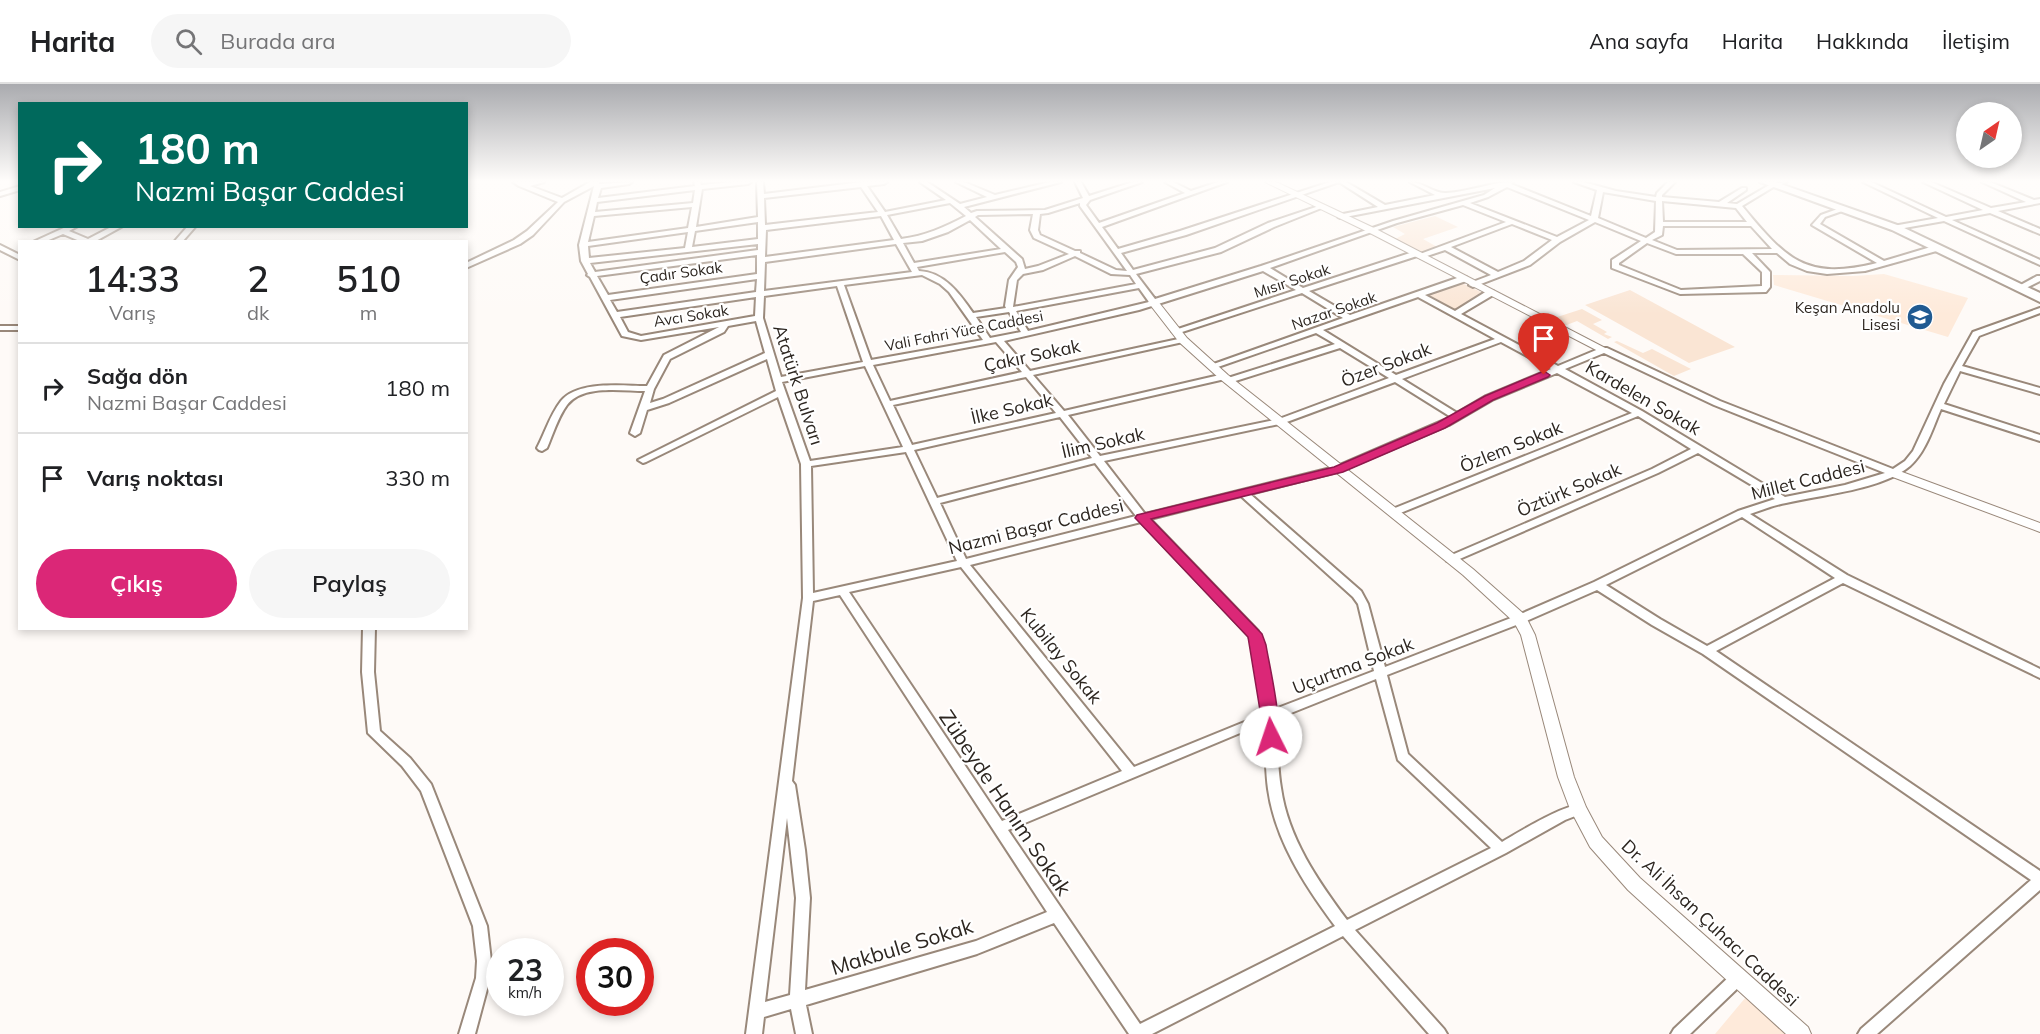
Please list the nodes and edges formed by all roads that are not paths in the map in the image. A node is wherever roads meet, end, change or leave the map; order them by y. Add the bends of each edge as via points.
1 (535, 226) edge
2 (587, 226) edge
3 (729, 226) edge
4 (762, 226) edge
5 (890, 226) edge
6 (950, 226) edge
7 (979, 226) edge
8 (1036, 226) edge
9 (1097, 226) edge
10 (1202, 226) edge
11 (1268, 226) edge
12 (1363, 226) edge
13 (1384, 226) edge
14 (1500, 226) edge
15 (1523, 226) edge
16 (1582, 226) edge
17 (1610, 226) edge
18 (1660, 226) edge
19 (1754, 226) edge
20 (1818, 226) edge
21 (1891, 226) edge
22 (1904, 226) edge
23 (1963, 226) edge
24 (70, 228) edge
25 (116, 228) edge
26 (191, 228) edge
27 (1896, 228) junction
28 (691, 229) junction
29 (1371, 230) junction
30 (63, 231) junction
31 (41, 240) edge
32 (86, 240) edge
33 (91, 240) edge
34 (179, 240) edge
35 (762, 240) junction
36 (1557, 240) junction
37 (1646, 241) junction
38 (900, 243) junction
39 (583, 245) junction
40 (0, 247) edge
41 (1445, 247) junction
42 (1937, 248) junction
43 (18, 249) edge
44 (688, 249) junction
45 (1006, 250) junction
46 (1780, 251) junction
47 (10, 252) junction
48 (1116, 252) junction
49 (1746, 252) junction
50 (1077, 253) junction
51 (1418, 255) junction
52 (760, 256) junction
53 (18, 257) edge
54 (618, 257) junction
55 (585, 261) junction
56 (2040, 262) edge
57 (1882, 263) junction
58 (468, 265) edge
59 (913, 265) junction
60 (1264, 268) junction
61 (618, 271) junction
62 (1020, 272) junction
63 (917, 274) junction
64 (1133, 274) junction
65 (591, 275) junction
66 (1497, 275) junction
67 (759, 276) junction
68 (2040, 278) edge
69 (1463, 279) junction
70 (840, 284) junction
71 (1473, 285) junction
72 (1140, 286) junction
73 (2019, 288) junction
74 (1303, 292) junction
75 (1490, 293) junction
76 (759, 294) junction
77 (1420, 295) junction
78 (606, 298) junction
79 (2040, 298) edge
80 (1153, 302) junction
81 (1010, 309) junction
82 (2040, 310) edge
83 (1455, 314) junction
84 (616, 315) junction
85 (969, 316) junction
86 (759, 318) junction
87 (1351, 319) junction
88 (726, 324) junction
89 (0, 328) edge
90 (18, 328) edge
91 (1319, 331) junction
92 (1026, 334) junction
93 (1180, 336) junction
94 (1501, 339) junction
95 (993, 340) junction
96 (1341, 345) junction
97 (1604, 350) junction
98 (770, 354) junction
99 (868, 363) junction
100 (1212, 366) junction
101 (1957, 367) junction
102 (1560, 368) junction
103 (1028, 374) junction
104 (1226, 378) junction
105 (1395, 379) junction
106 (777, 380) junction
107 (650, 389) junction
108 (781, 392) junction
109 (2040, 392) edge
110 (887, 404) junction
111 (1939, 405) junction
112 (644, 408) junction
113 (1639, 413) junction
114 (1063, 415) junction
115 (1456, 416) junction
116 (1281, 421) junction
117 (635, 433) dead end
118 (2040, 438) edge
119 (542, 448) dead end
120 (908, 449) junction
121 (1698, 449) junction
122 (643, 460) dead end
123 (1097, 460) junction
124 (806, 464) junction
125 (1338, 470) junction
126 (1894, 473) junction
127 (1243, 493) junction
128 (1784, 500) junction
129 (933, 502) junction
130 (1394, 512) junction
131 (1742, 513) junction
132 (1142, 518) junction
133 (2040, 528) edge
134 (1451, 559) junction
135 (963, 563) junction
136 (1843, 578) junction
137 (1598, 585) junction
138 (843, 591) junction
139 (808, 598) junction
140 (1520, 619) junction
141 (369, 630) edge
142 (1707, 651) junction
143 (2040, 674) edge
144 (1380, 675) junction
145 (1270, 716) junction
146 (787, 770) junction
147 (1131, 772) junction
148 (1578, 809) junction
149 (999, 828) junction
150 (1501, 849) junction
151 (2040, 880) edge
152 (1057, 915) junction
153 (1346, 928) junction
154 (1737, 979) junction
155 (796, 1000) junction
156 (756, 1012) junction
157 (467, 1034) edge
158 (754, 1034) edge
159 (804, 1034) edge
160 (1138, 1034) edge
161 (1439, 1034) edge
162 (1678, 1034) edge
163 (1801, 1034) edge
164 (1866, 1034) edge

1 - 58 street via 524,237
2 - 39 street
3 - 28 street
4 - 35 street, Atatürk Bulvarı
5 - 38 street
6 - 38 street via 931,236
7 - 45 street
8 - 50 street via 1035,234
9 - 48 street
10 - 48 street
11 - 64 street via 1218,250
12 - 29 street
13 - 29 street, Vali Fahri Yüce Caddesi
14 - 41 street, Mısır Sokak
15 - 36 street
16 - 36 street
17 - 37 street
18 - 37 street via 1658,235
19 - 46 street
20 - 57 street
21 - 27 main road
22 - 27 street
23 - 56 street
24 - 30 street
25 - 33 street
26 - 34 street
27 - 42 main road
28 - 39 street
28 - 44 street
29 - 51 street
29 - 60 street, Vali Fahri Yüce Caddesi
30 - 31 street
30 - 32 street
35 - 44 street
35 - 52 street, Atatürk Bulvarı
36 - 66 street via 1530,262
37 - 49 street via 1682,254
37 - 49 street via 1626,253 1615,266 1684,292 1765,289 1765,270
38 - 52 street
38 - 59 street
39 - 55 street
40 - 47 street
41 - 51 street, Mısır Sokak
41 - 66 street
42 - 57 street
42 - 73 main road
43 - 47 street
44 - 54 street
45 - 59 street
45 - 62 street via 1020,263
46 - 49 street
46 - 57 street via 1797,264 1827,273 1845,273
47 - 53 street
48 - 64 street
50 - 62 street
50 - 64 street via 1114,272
51 - 69 street
51 - 74 street, Mısır Sokak
52 - 61 street
52 - 67 street, Atatürk Bulvarı
54 - 55 street
54 - 61 street
55 - 65 street
59 - 63 street
60 - 74 street
60 - 80 street, Vali Fahri Yüce Caddesi
61 - 65 street
62 - 81 street via 1009,290
63 - 70 street
63 - 85 street via 943,282
64 - 72 street
65 - 78 street
66 - 71 street
67 - 76 street, Atatürk Bulvarı
67 - 78 street, Çadır Sokak
68 - 73 street
69 - 71 street
69 - 77 street, Nazar Sokak
70 - 76 street
70 - 99 street, Kubilay Sokak
71 - 75 street
72 - 80 street
72 - 81 street
73 - 79 main road
74 - 87 street
74 - 93 street, Mısır Sokak
75 - 83 street
75 - 97 street
76 - 84 street
76 - 86 street, Atatürk Bulvarı
77 - 83 street, Kardelen Sokak
77 - 87 street, Nazar Sokak
78 - 84 street
80 - 92 street, Vali Fahri Yüce Caddesi
80 - 93 street, Dr. Ali İhsan Çuhacı Caddesi
81 - 85 street
81 - 92 street
82 - 101 street, Millet Caddesi via 1976,334
83 - 94 street, Kardelen Sokak
84 - 88 street, Avcı Sokak via 627,336 641,338
85 - 95 street
86 - 88 street, Avcı Sokak
86 - 98 street, Atatürk Bulvarı
87 - 91 street, Nazar Sokak
88 - 107 street via 669,355
89 - 90 street
91 - 96 street
91 - 100 street, Nazar Sokak
92 - 95 street, Vali Fahri Yüce Caddesi
93 - 100 street, Dr. Ali İhsan Çuhacı Caddesi
93 - 103 street, Çakır Sokak
94 - 102 street, Kardelen Sokak
94 - 105 street, Özer Sokak
95 - 99 street, Vali Fahri Yüce Caddesi
95 - 103 street
96 - 104 street, İlke Sokak
96 - 105 street
97 - 102 street, Nazmi Başar Caddesi
97 - 126 street via 1717,403
98 - 106 street, Atatürk Bulvarı
98 - 112 street
99 - 106 street, Vali Fahri Yüce Caddesi
99 - 110 street, Kubilay Sokak
100 - 104 street, Dr. Ali İhsan Çuhacı Caddesi
101 - 109 street
101 - 111 street, Millet Caddesi
102 - 113 street, Kardelen Sokak
102 - 115 street, Nazmi Başar Caddesi
103 - 110 street, Çakır Sokak
103 - 114 street
104 - 114 street, İlke Sokak
104 - 116 street, Dr. Ali İhsan Çuhacı Caddesi
105 - 115 street
105 - 116 street, Özer Sokak
106 - 108 street, Atatürk Bulvarı
107 - 112 street
107 - 119 street via 611,388 573,396 565,402
108 - 122 street
108 - 124 street, Atatürk Bulvarı
110 - 120 street, Kubilay Sokak
111 - 118 street
111 - 126 street, Millet Caddesi via 1917,452
112 - 117 street
113 - 121 street, Kardelen Sokak
113 - 130 street, Özlem Sokak
114 - 120 street, İlke Sokak
114 - 123 street
115 - 125 street, Nazmi Başar Caddesi
116 - 123 street, İlim Sokak
116 - 125 street, Dr. Ali İhsan Çuhacı Caddesi
120 - 124 street, İlke Sokak
120 - 129 street, Kubilay Sokak
121 - 128 street, Kardelen Sokak
121 - 134 street, Öztürk Sokak
123 - 129 street, İlim Sokak
123 - 132 street
124 - 139 street, Atatürk Bulvarı
125 - 127 street, Nazmi Başar Caddesi
125 - 130 street, Dr. Ali İhsan Çuhacı Caddesi
126 - 128 street, Millet Caddesi via 1848,488
126 - 133 street
127 - 132 street, Nazmi Başar Caddesi
127 - 144 street via 1357,594 1363,604
128 - 131 street, Millet Caddesi
129 - 135 street, Kubilay Sokak
130 - 134 street, Dr. Ali İhsan Çuhacı Caddesi
131 - 136 street
131 - 137 street, Millet Caddesi
132 - 135 street, Nazmi Başar Caddesi
132 - 145 street via 1254,634
134 - 140 street, Dr. Ali İhsan Çuhacı Caddesi
135 - 138 street, Nazmi Başar Caddesi
135 - 147 street, Kubilay Sokak
136 - 142 street
136 - 143 street
137 - 140 street, Millet Caddesi
137 - 142 street
138 - 139 street, Nazmi Başar Caddesi
138 - 149 street, Zübeyde Hanım Sokak
139 - 146 street, Atatürk Bulvarı
140 - 144 street, Uçurtma Sokak
140 - 148 street, Dr. Ali İhsan Çuhacı Caddesi
141 - 157 street via 368,672 374,733 406,762 426,788 480,926 483,978
142 - 151 street
144 - 145 street, Uçurtma Sokak
144 - 150 street via 1402,756
145 - 147 street, Uçurtma Sokak
145 - 153 street via 1273,780 1285,828 1311,881
146 - 155 street via 802,886
146 - 156 street
147 - 149 street, Uçurtma Sokak
148 - 150 street
148 - 154 street, Dr. Ali İhsan Çuhacı Caddesi via 1596,842 1615,864
149 - 152 street, Zübeyde Hanım Sokak
150 - 153 street
151 - 164 street
152 - 155 street, Makbule Sokak via 978,947
152 - 160 street, Zübeyde Hanım Sokak
153 - 160 street
153 - 161 street
154 - 162 street
154 - 163 street, Dr. Ali İhsan Çuhacı Caddesi
155 - 156 street, Makbule Sokak
155 - 159 street
156 - 158 street

